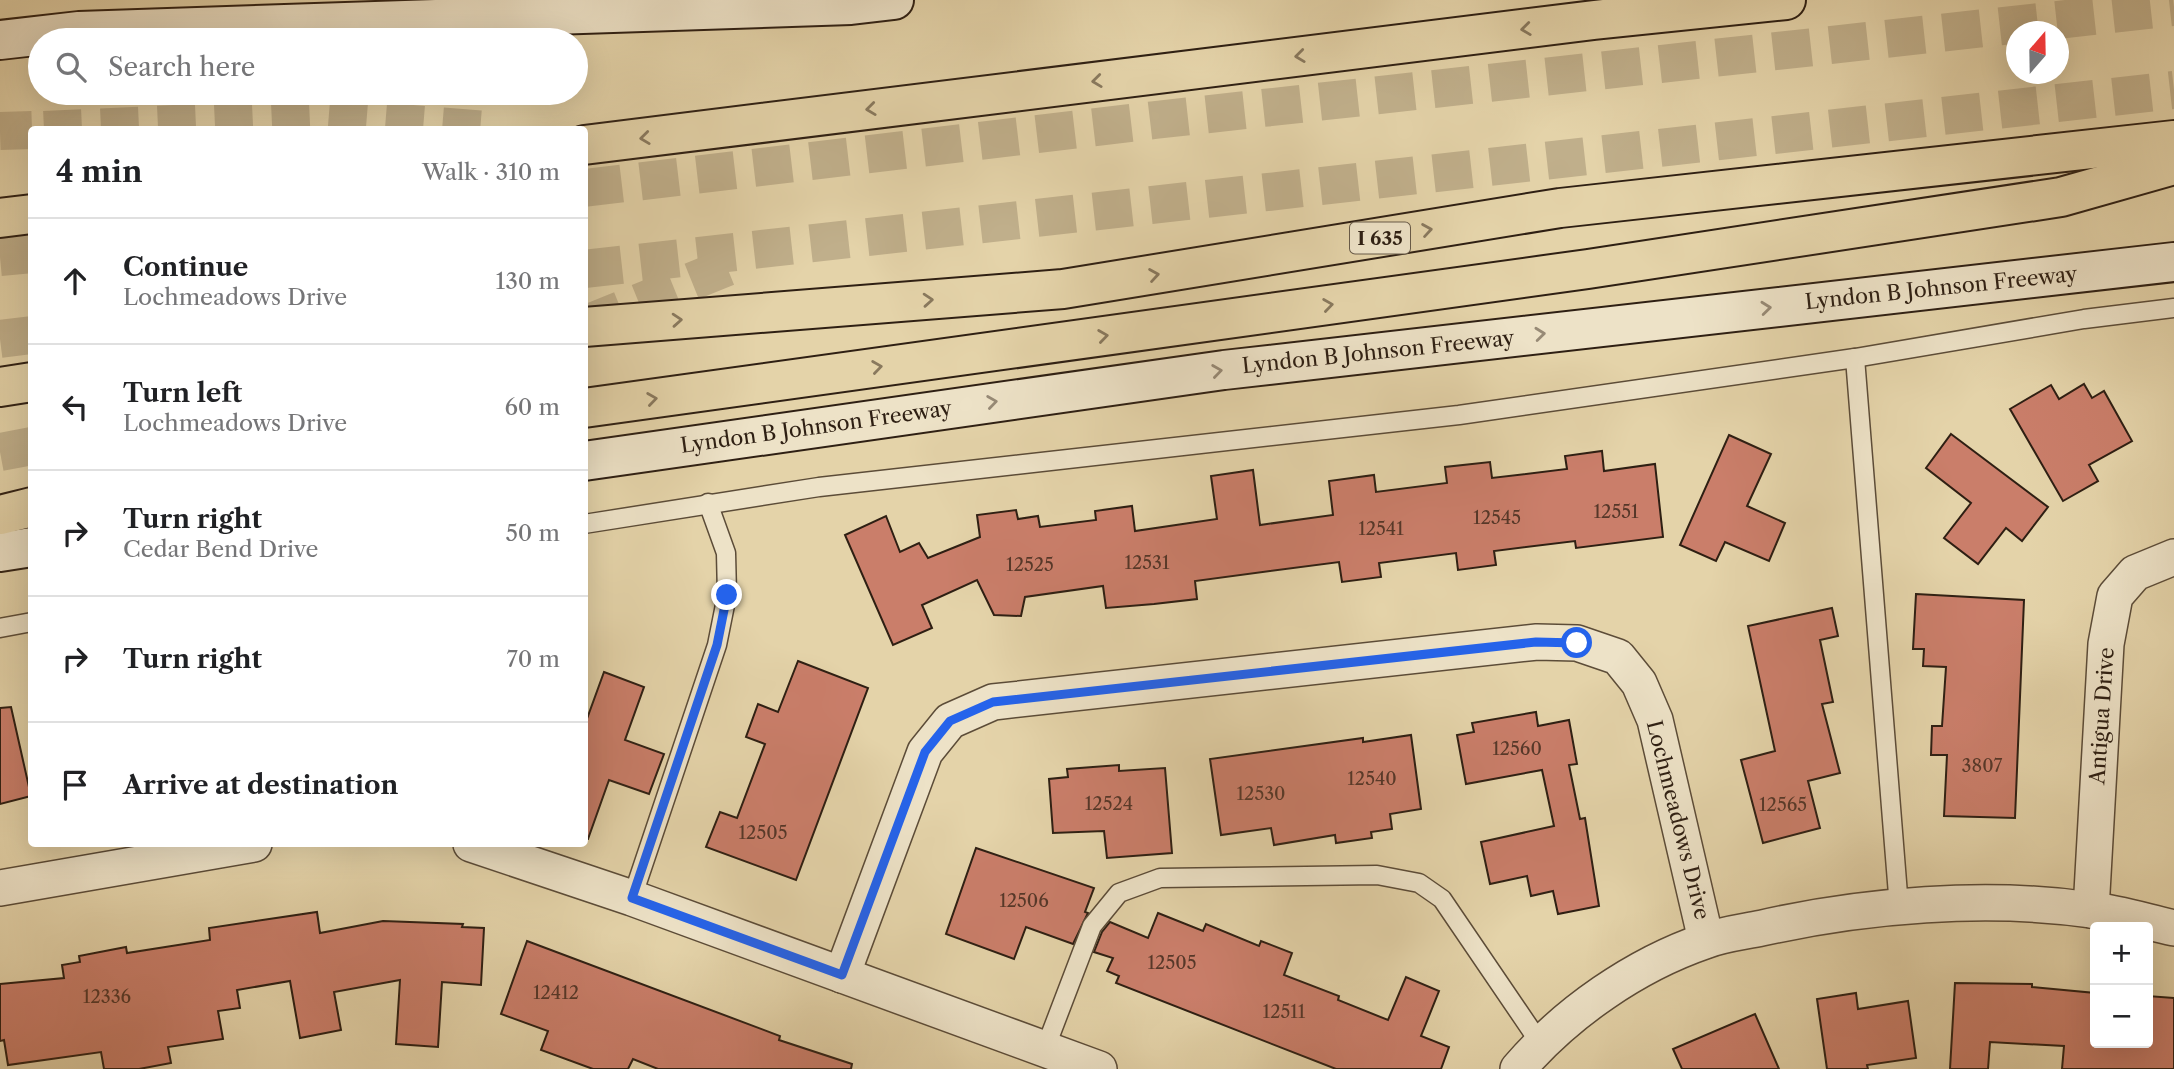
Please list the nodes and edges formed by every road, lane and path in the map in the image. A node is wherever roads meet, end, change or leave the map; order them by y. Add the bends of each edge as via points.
1 (894, 0) edge
2 (1635, 0) edge
3 (1786, 0) edge
4 (1594, 20) junction
5 (170, 28) edge
6 (28, 37) edge
7 (0, 40) edge
8 (2174, 140) edge
9 (588, 145) edge
10 (2174, 165) edge
11 (28, 214) edge
12 (0, 218) edge
13 (2174, 262) edge
14 (2174, 308) edge
15 (588, 327) edge
16 (1855, 358) junction
17 (28, 383) edge
18 (0, 387) edge
19 (588, 407) edge
20 (588, 460) edge
21 (708, 503) junction
22 (28, 508) edge
23 (0, 515) edge
24 (588, 523) edge
25 (28, 548) edge
26 (0, 552) edge
27 (2174, 557) edge
28 (28, 623) edge
29 (0, 628) edge
30 (237, 847) edge
31 (480, 847) edge
32 (0, 888) edge
33 (632, 898) junction
34 (1899, 907) junction
35 (2091, 910) junction
36 (2174, 928) edge
37 (1706, 940) junction
38 (842, 975) junction
39 (1045, 1049) junction
40 (1529, 1056) edge
41 (1099, 1069) edge

1 - 5 main road via 837,6
2 - 4 highway
3 - 4 highway
4 -> 9 highway
6 - 7 main road
15 -> 8 highway, I 635 via 1063,289 1560,208
19 -> 10 highway via 1588,269 2061,197
11 - 12 highway
20 -> 13 main road, Lyndon B Johnson Freeway via 1224,370
14 - 16 lane
16 - 21 lane via 1459,415 1016,463
16 - 34 lane
17 - 18 highway
21 - 24 lane
21 - 33 lane via 726,553 727,595 717,645
22 - 23 highway
25 - 26 main road
27 - 35 street, Antigua Drive via 2135,573 2115,596 2106,644
28 - 29 lane
30 - 32 street
31 - 33 street
33 - 38 street
34 - 35 street via 2001,905
34 - 37 street via 1804,919
35 - 36 street
37 - 38 street, Lochmeadows Drive via 1655,720 1639,683 1618,657 1577,643 1536,642 993,702 950,721 925,752
37 - 40 street via 1654,962 1591,1003
38 - 39 street
39 - 40 lane via 1092,926 1119,893 1160,878 1377,875 1419,883 1442,899
39 - 41 street

